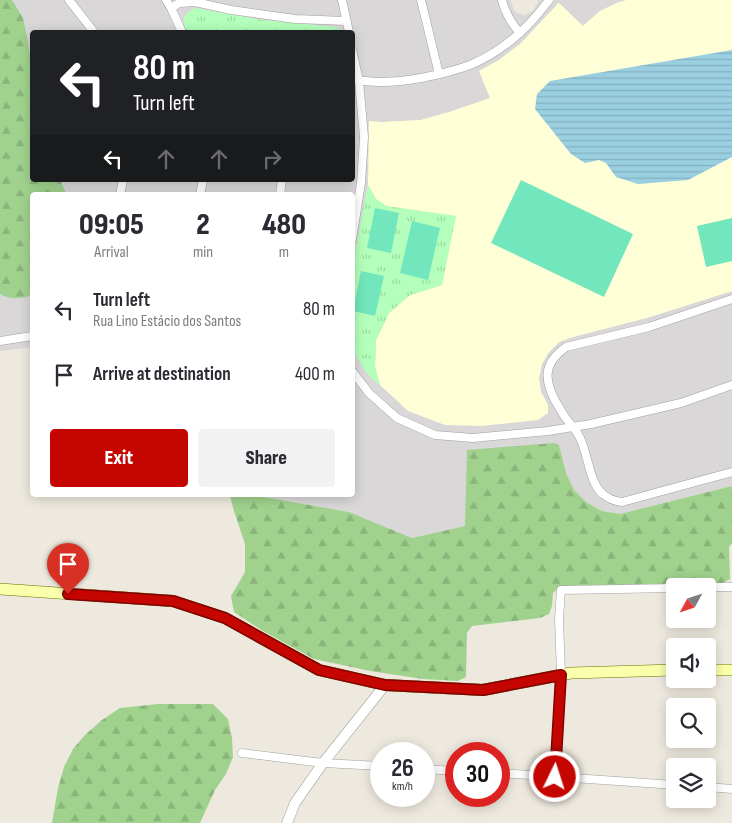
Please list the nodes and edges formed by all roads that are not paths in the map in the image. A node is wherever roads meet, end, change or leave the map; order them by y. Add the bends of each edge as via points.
1 (69, 0) edge
2 (166, 0) edge
3 (342, 0) edge
4 (421, 0) edge
5 (502, 0) edge
6 (549, 0) edge
7 (171, 8) junction
8 (346, 21) junction
9 (92, 30) edge
10 (181, 30) edge
11 (348, 30) edge
12 (520, 33) junction
13 (439, 74) junction
14 (356, 80) edge
15 (355, 221) edge
16 (732, 299) edge
17 (30, 336) edge
18 (0, 341) edge
19 (355, 375) edge
20 (732, 385) edge
21 (574, 427) junction
22 (732, 472) edge
23 (716, 587) edge
24 (732, 587) edge
25 (666, 588) edge
26 (0, 589) edge
27 (666, 670) edge
28 (716, 670) edge
29 (732, 670) edge
30 (561, 675) junction
31 (385, 685) junction
32 (242, 753) dead end
33 (323, 763) junction
34 (370, 765) edge
35 (510, 775) edge
36 (555, 777) junction
37 (666, 784) edge
38 (716, 787) edge
39 (732, 788) edge
40 (288, 823) edge

1 - 9 street
2 - 7 street
3 - 8 street
4 - 13 street
5 - 12 street
6 - 12 street
7 - 8 street via 195,2 295,19
7 - 10 street
8 - 11 street
12 - 13 street via 470,65
13 - 14 street via 402,82
14 - 15 street via 364,137
16 - 21 street via 649,327 576,344 557,353 551,361 547,381 564,417
17 - 18 street
19 - 21 street via 369,394 397,418 435,434 473,438
20 - 21 street via 681,403
21 - 22 street via 596,488 612,500 622,502
23 - 24 street
25 - 30 street via 562,590 559,619
26 - 31 main road via 173,601 225,618 319,670
27 - 30 main road
28 - 29 main road
30 - 31 main road via 483,690
30 - 36 street
31 - 33 street
32 - 33 street
33 - 34 street
33 - 40 street via 295,803
35 - 36 street
36 - 37 street
38 - 39 street

